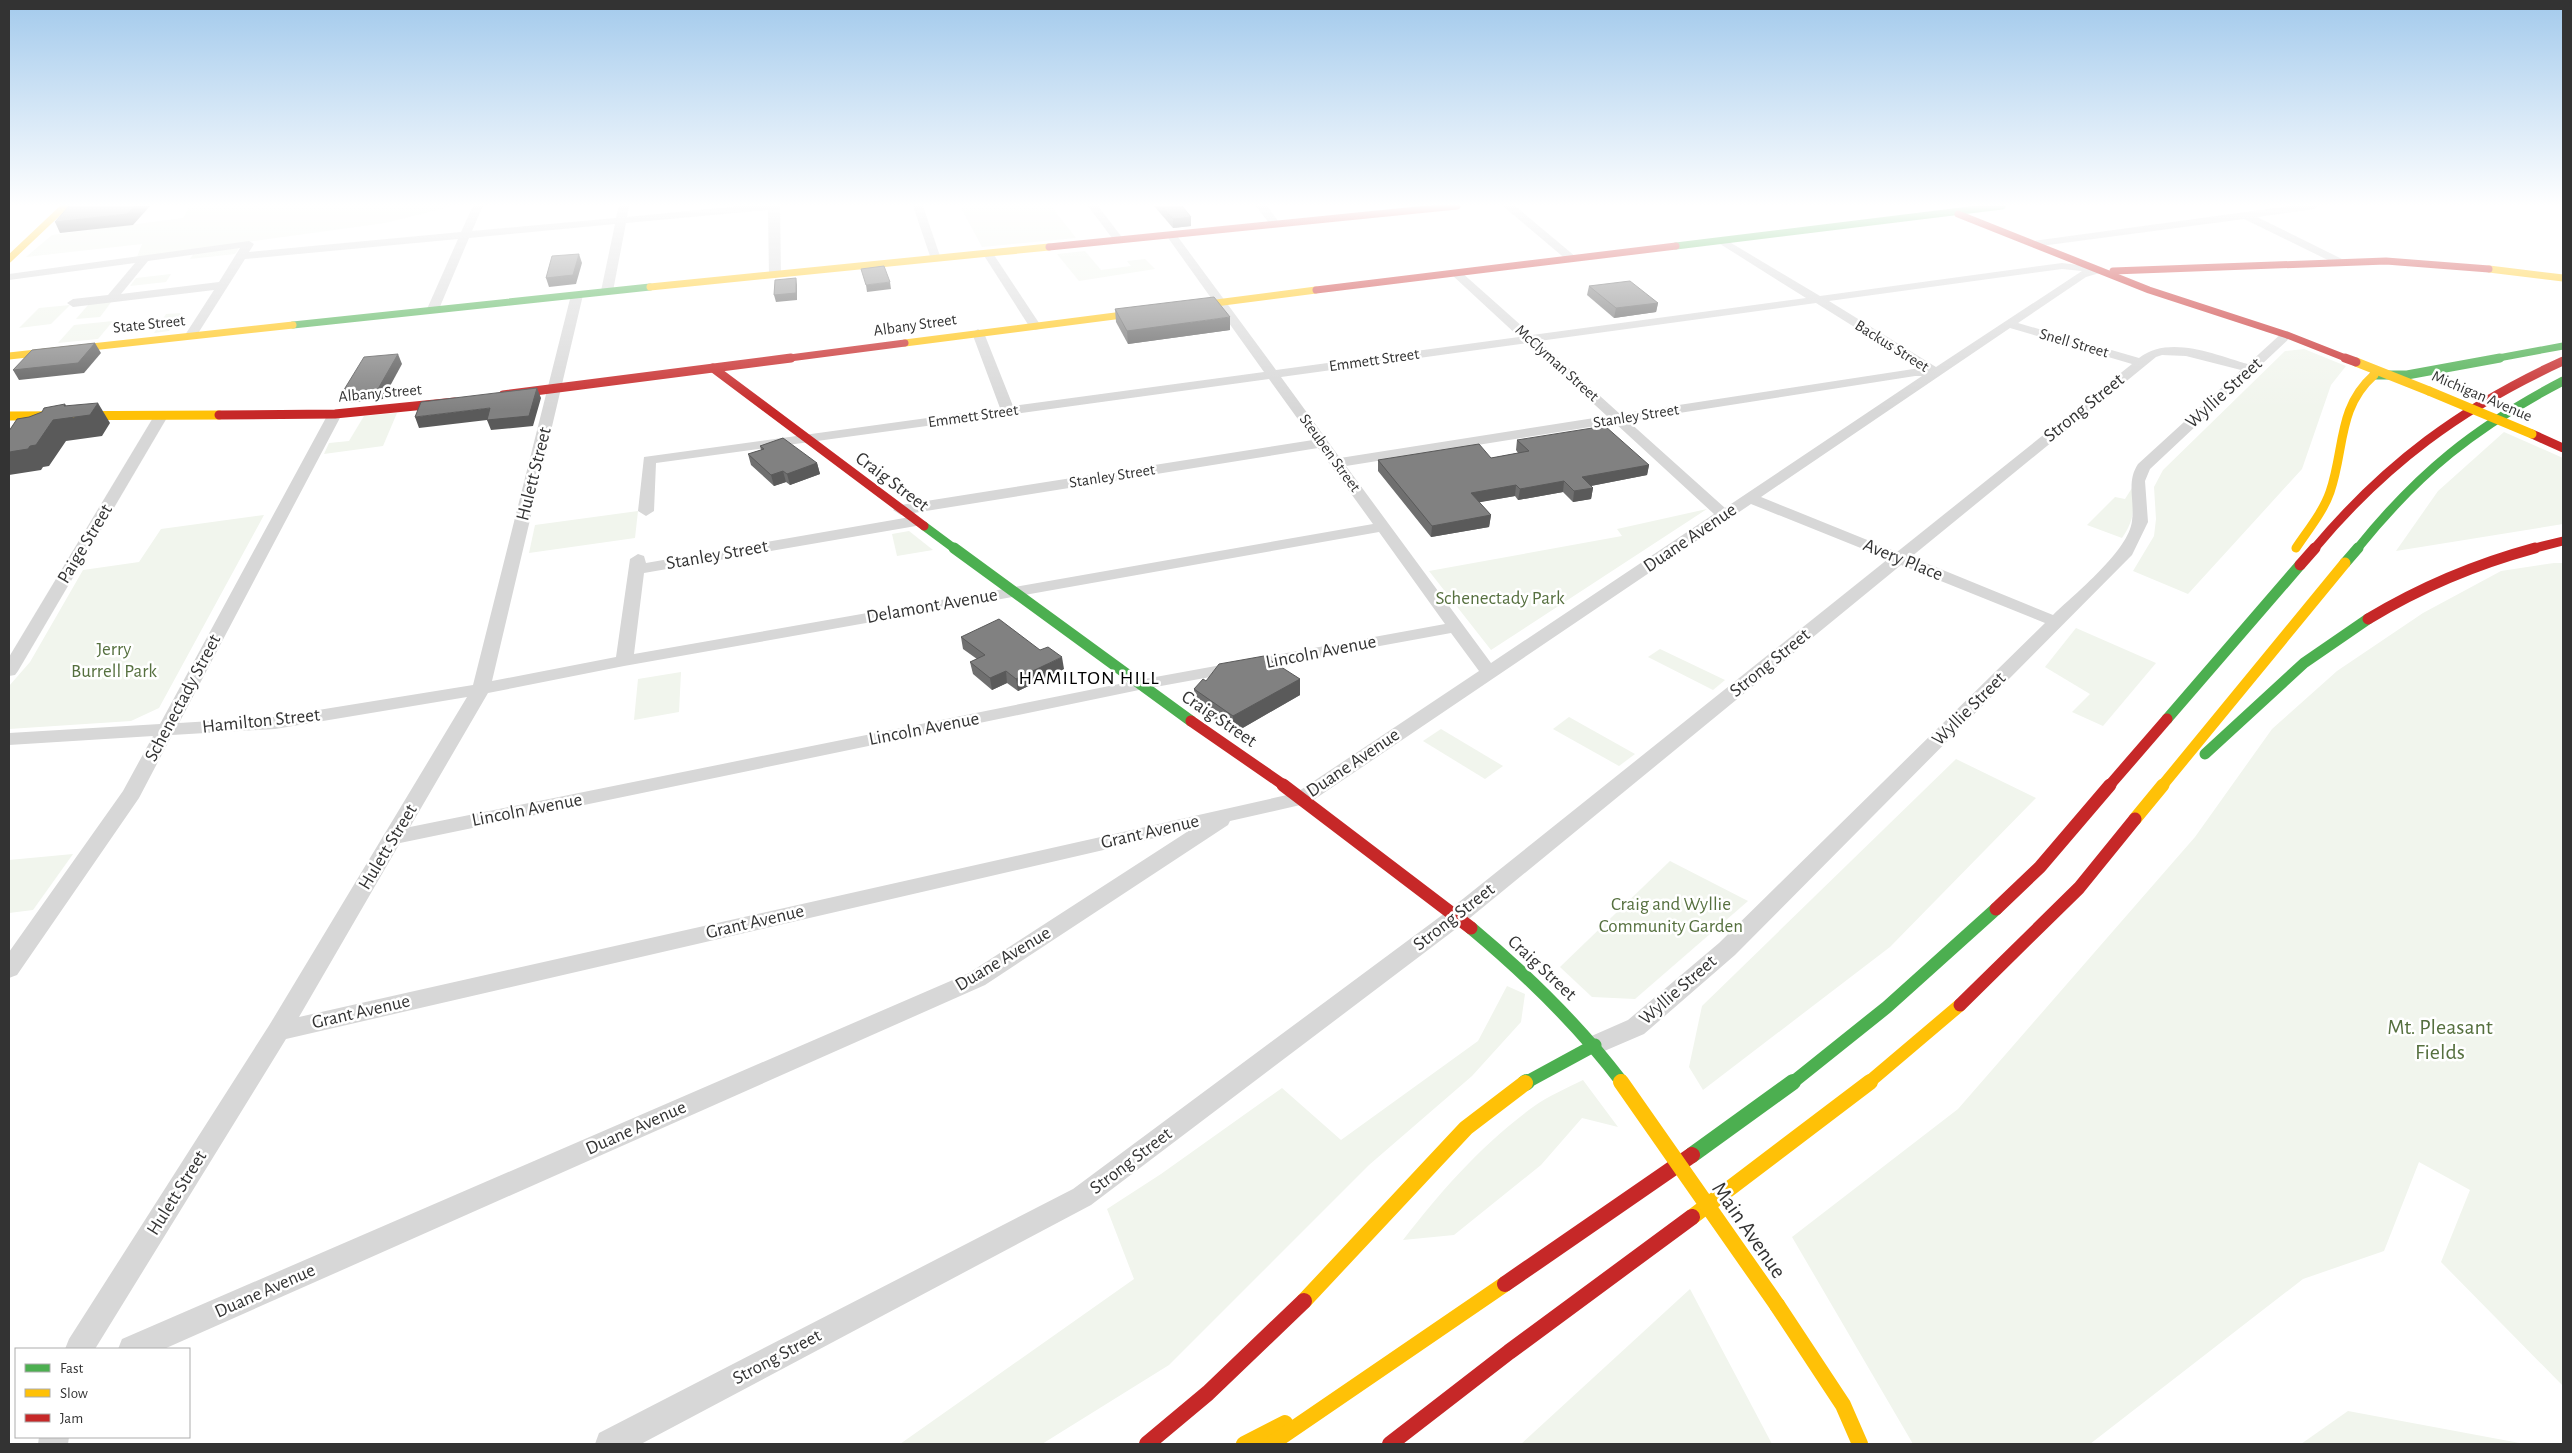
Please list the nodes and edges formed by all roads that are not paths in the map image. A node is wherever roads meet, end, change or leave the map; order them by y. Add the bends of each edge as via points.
1 (32, 274) edge
2 (131, 274) edge
3 (230, 274) edge
4 (448, 274) edge
5 (610, 274) edge
6 (787, 274) edge
7 (1001, 274) edge
8 (1198, 274) edge
9 (1449, 274) edge
10 (1457, 274) edge
11 (1775, 274) edge
12 (2004, 274) edge
13 (2083, 274) edge
14 (2109, 274) edge
15 (2531, 274) edge
16 (775, 275) joint
17 (9, 277) edge
18 (2563, 278) edge
19 (223, 285) junction
20 (607, 291) junction
21 (577, 295) junction
22 (111, 299) junction
23 (1815, 299) junction
24 (1218, 302) junction
25 (73, 303) dead end
26 (433, 309) junction
27 (2008, 324) junction
28 (1035, 326) junction
29 (978, 333) junction
30 (191, 335) junction
31 (2287, 335) junction
32 (1531, 339) junction
33 (2563, 346) edge
34 (9, 356) edge
35 (2563, 361) edge
36 (2140, 362) junction
37 (713, 368) junction
38 (2251, 369) junction
39 (1936, 373) junction
40 (1273, 374) junction
41 (2390, 374) junction
42 (2563, 381) edge
43 (555, 389) junction
44 (490, 397) edge
45 (462, 401) edge
46 (1008, 411) junction
47 (335, 414) junction
48 (9, 416) edge
49 (31, 416) junction
50 (161, 416) junction
51 (1620, 419) junction
52 (20, 430) edge
53 (807, 439) junction
54 (1323, 443) junction
55 (2563, 447) edge
56 (649, 460) joint
57 (1337, 463) junction
58 (1749, 498) junction
59 (901, 510) junction
60 (646, 511) dead end
61 (1724, 515) junction
62 (916, 521) junction
63 (1383, 527) junction
64 (2562, 541) edge
65 (1900, 559) junction
66 (1012, 592) junction
67 (2057, 622) junction
68 (1455, 627) junction
69 (2225, 653) junction
70 (624, 661) junction
71 (10, 668) edge
72 (1489, 673) junction
73 (1139, 685) junction
74 (481, 689) junction
75 (166, 730) junction
76 (9, 738) edge
77 (2158, 793) junction
78 (1302, 798) junction
79 (1232, 813) junction
80 (394, 837) junction
81 (1457, 916) junction
82 (9, 969) edge
83 (278, 1031) junction
84 (1595, 1045) junction
85 (80, 1348) edge
86 (134, 1348) edge
87 (1357, 1384) junction
88 (610, 1444) edge
89 (1147, 1444) edge
90 (1244, 1444) edge
91 (1271, 1444) edge
92 (1390, 1444) edge
93 (1860, 1444) edge

1 - 17 street
2 - 22 street
3 - 19 street
4 - 26 street
5 - 20 street
6 - 16 main road, State Street
7 - 28 street
8 - 24 street, Steuben Street
9 - 24 main road, Albany Street
10 - 32 street, McClyman Street
11 - 23 street, Backus Street
12 - 23 street, Emmett Street
13 - 27 street, Duane Avenue
14 - 31 main road, Michigan Avenue via 2171,298
15 - 18 main road, Duane Avenue
16 - 20 main road, State Street
19 - 22 street
19 - 30 street
20 - 21 main road, State Street
21 - 26 main road, State Street
21 - 43 street, Hulett Street
22 - 25 street
23 - 32 street, Emmett Street
23 - 39 street, Backus Street
24 - 28 main road, Albany Street
24 - 40 street, Steuben Street
26 - 30 main road, State Street
27 - 36 street, Snell Street
27 - 39 street, Duane Avenue
28 - 29 main road, Albany Street
29 - 37 main road, Albany Street
29 - 46 street
30 - 34 main road, State Street
31 - 38 street, Wyllie Street
31 - 41 main road, Michigan Avenue
32 - 40 street, Emmett Street
32 - 51 street, McClyman Street
33 - 41 main road via 2407,375
35 - 69 main road via 2520,379 2463,412 2386,470
36 - 38 street, Strong Street via 2157,351 2165,350
36 - 65 street, Strong Street
37 - 43 main road, Albany Street
37 - 53 main road, Craig Street
38 - 67 street, Wyllie Street via 2143,467 2138,481 2140,522 2126,552
39 - 51 street, Stanley Street via 1915,372
39 - 58 street, Duane Avenue
40 - 46 street, Emmett Street
40 - 54 street, Steuben Street
41 - 55 main road, Michigan Avenue, bridge
41 - 69 main road via 2375,374 2364,382 2358,392 2342,431 2330,492
42 - 77 main road via 2475,432 2398,499
43 - 44 main road, Albany Street
43 - 74 street, Hulett Street
45 - 47 main road, Albany Street
46 - 53 street, Emmett Street
47 - 50 main road, Albany Street
47 - 75 street, Schenectady Street
48 - 49 main road, Albany Street
49 - 50 main road, Albany Street
49 - 52 street
50 - 71 street, Paige Street
51 - 57 street, Stanley Street
51 - 61 street, McClyman Street
53 - 56 street, Emmett Street
53 - 59 main road, Craig Street
54 - 57 street, Steuben Street
54 - 59 street, Stanley Street
56 - 60 street
57 - 63 street, Steuben Street
58 - 61 street, Duane Avenue
58 - 65 street, Avery Place
59 - 62 main road, Craig Street
61 - 72 street, Duane Avenue
62 - 66 main road, Craig Street
62 - 70 street, Stanley Street via 637,564
63 - 66 street, Delamont Avenue
63 - 68 street, Steuben Street
64 - 77 main road via 2476,565 2406,597 2327,646 2273,689 2227,737
65 - 67 street, Avery Place
65 - 81 street, Strong Street
66 - 70 street, Delamont Avenue
66 - 73 main road, Craig Street
67 - 84 street, Wyllie Street via 1726,949 1636,1027
68 - 72 street, Steuben Street
68 - 73 street, Lincoln Avenue
69 - 87 main road via 2040,867 1948,955 1871,1022 1720,1136
70 - 74 street, Delamont Avenue
72 - 78 street, Duane Avenue
73 - 78 main road, Craig Street
73 - 80 street, Lincoln Avenue
74 - 75 street, Hamilton Street via 275,723
74 - 80 street, Hulett Street
75 - 76 street, Hamilton Street
75 - 82 street, Schenectady Street via 132,794
77 - 92 main road via 2073,894 1910,1050 1839,1108
78 - 79 street, Duane Avenue
78 - 81 main road, Craig Street
79 - 83 street, Grant Avenue
79 - 86 street, Duane Avenue via 977,979
80 - 83 street, Hulett Street
81 - 84 main road, Craig Street via 1530,976
81 - 88 street, Strong Street via 1082,1197
83 - 85 street, Hulett Street
84 - 89 main road via 1520,1086 1466,1128 1310,1296 1208,1393
84 - 93 main road, Main Avenue, bridge via 1777,1305 1843,1405
87 - 90 main road
87 - 91 main road

